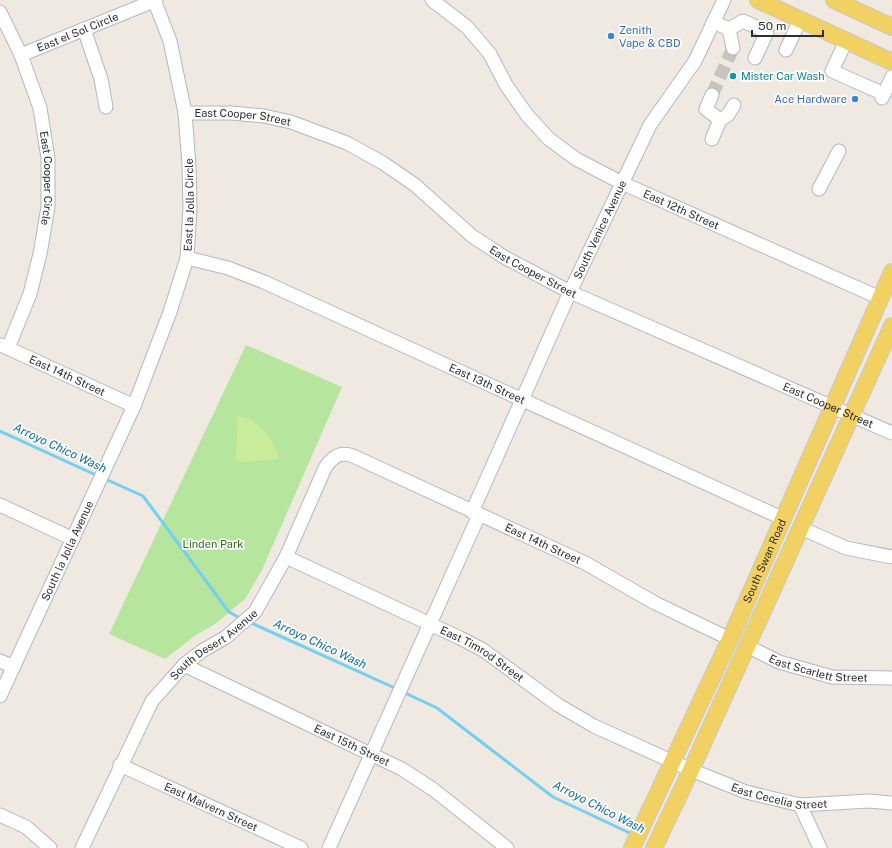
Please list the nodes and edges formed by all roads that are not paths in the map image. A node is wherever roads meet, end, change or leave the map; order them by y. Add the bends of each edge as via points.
1 (155, 0) edge
2 (432, 0) edge
3 (724, 0) edge
4 (758, 0) edge
5 (834, 0) edge
6 (0, 12) edge
7 (800, 20) junction
8 (713, 22) junction
9 (892, 27) edge
10 (729, 29) junction
11 (84, 30) junction
12 (846, 41) junction
13 (733, 48) tunnel mouth
14 (786, 50) dead end
15 (21, 56) junction
16 (755, 58) dead end
17 (892, 62) edge
18 (892, 77) edge
19 (712, 95) tunnel mouth
20 (734, 105) dead end
21 (106, 107) dead end
22 (185, 113) junction
23 (720, 120) junction
24 (712, 139) dead end
25 (839, 150) dead end
26 (622, 183) junction
27 (819, 188) dead end
28 (187, 258) junction
29 (892, 272) edge
30 (570, 292) junction
31 (880, 298) junction
32 (892, 326) edge
33 (4, 346) edge
34 (523, 400) junction
35 (134, 406) junction
36 (832, 407) junction
37 (850, 415) junction
38 (892, 434) edge
39 (353, 456) joint
40 (0, 505) edge
41 (475, 513) junction
42 (784, 519) junction
43 (801, 528) junction
44 (73, 539) junction
45 (286, 557) junction
46 (892, 557) edge
47 (430, 624) junction
48 (730, 638) junction
49 (747, 646) junction
50 (0, 661) edge
51 (184, 665) junction
52 (14, 667) junction
53 (892, 678) edge
54 (0, 696) edge
55 (372, 754) junction
56 (672, 762) junction
57 (120, 765) junction
58 (691, 770) junction
59 (892, 803) edge
60 (800, 805) junction
61 (0, 815) edge
62 (50, 848) edge
63 (82, 848) edge
64 (301, 848) edge
65 (329, 848) edge
66 (507, 848) edge
67 (632, 848) edge
68 (654, 848) edge
69 (820, 848) edge

1 - 11 street, East el Sol Circle
1 - 22 street, East la Jolla Circle via 170,41
2 - 26 street, East 12th Street via 467,27 490,54 506,85 527,115 549,139 576,159
3 - 8 street, South Venice Avenue
4 - 7 main road
5 - 9 main road
6 - 15 street, East Cooper Circle
7 - 12 main road
7 - 14 street
8 - 10 street
8 - 26 street, South Venice Avenue via 695,61 650,125
10 - 13 street
10 - 16 street via 743,21 767,32
11 - 15 street, East el Sol Circle
11 - 21 street via 101,79
12 - 17 main road
12 - 18 street via 832,71 883,96
15 - 33 street, East Cooper Circle via 40,108 48,158 48,207 30,294
19 - 23 street via 706,108
20 - 23 street via 728,115
22 - 28 street, East la Jolla Circle via 190,208
22 - 30 street, East Cooper Street via 264,116 291,122 347,143 415,185 472,236 504,257
23 - 24 street
25 - 27 street
26 - 30 street, South Venice Avenue
26 - 31 street, East 12th Street
28 - 34 street, East 13th Street via 228,268 264,282
28 - 35 street, East la Jolla Circle via 170,312
29 - 31 main road, South Swan Road
30 - 34 street, South Venice Avenue
30 - 36 street, East Cooper Street
31 - 36 main road, South Swan Road
32 - 37 main road, South Swan Road
33 - 35 street, East 14th Street
34 - 41 street, South Venice Avenue
34 - 42 street, East 13th Street
35 - 44 street, South la Jolla Avenue
36 - 37 street, East Cooper Street
36 - 42 main road, South Swan Road
37 - 38 street, East Cooper Street
37 - 43 main road, South Swan Road
39 - 41 street, East 14th Street
39 - 45 street, South Desert Avenue via 347,454 331,459
40 - 44 street
41 - 47 street, South Venice Avenue
41 - 48 street, East 14th Street via 585,563 655,603
42 - 48 main road, South Swan Road
43 - 46 street via 846,548
43 - 49 main road, South Swan Road
44 - 52 street, South la Jolla Avenue
45 - 47 street, East Timrod Street
45 - 51 street, South Desert Avenue via 255,612 226,637
47 - 55 street, South Venice Avenue
47 - 56 street, East Timrod Street via 483,650 558,705 594,726
48 - 56 main road, South Swan Road
49 - 53 street, East Scarlett Street via 779,662 832,677
49 - 58 main road, South Swan Road
50 - 52 street
51 - 55 street, East 15th Street
51 - 57 street, South Desert Avenue via 152,701
52 - 54 street, South la Jolla Avenue
55 - 65 street, South Venice Avenue
55 - 66 street, East 15th Street via 402,769 434,790
56 - 58 street, East Cecelia Street
56 - 67 main road, South Swan Road
57 - 63 street, South Desert Avenue
57 - 64 street, East Malvern Street
58 - 60 street, East Cecelia Street via 746,792
58 - 68 main road, South Swan Road
59 - 60 street, East Cecelia Street via 869,801
60 - 69 street
61 - 62 street via 26,827

